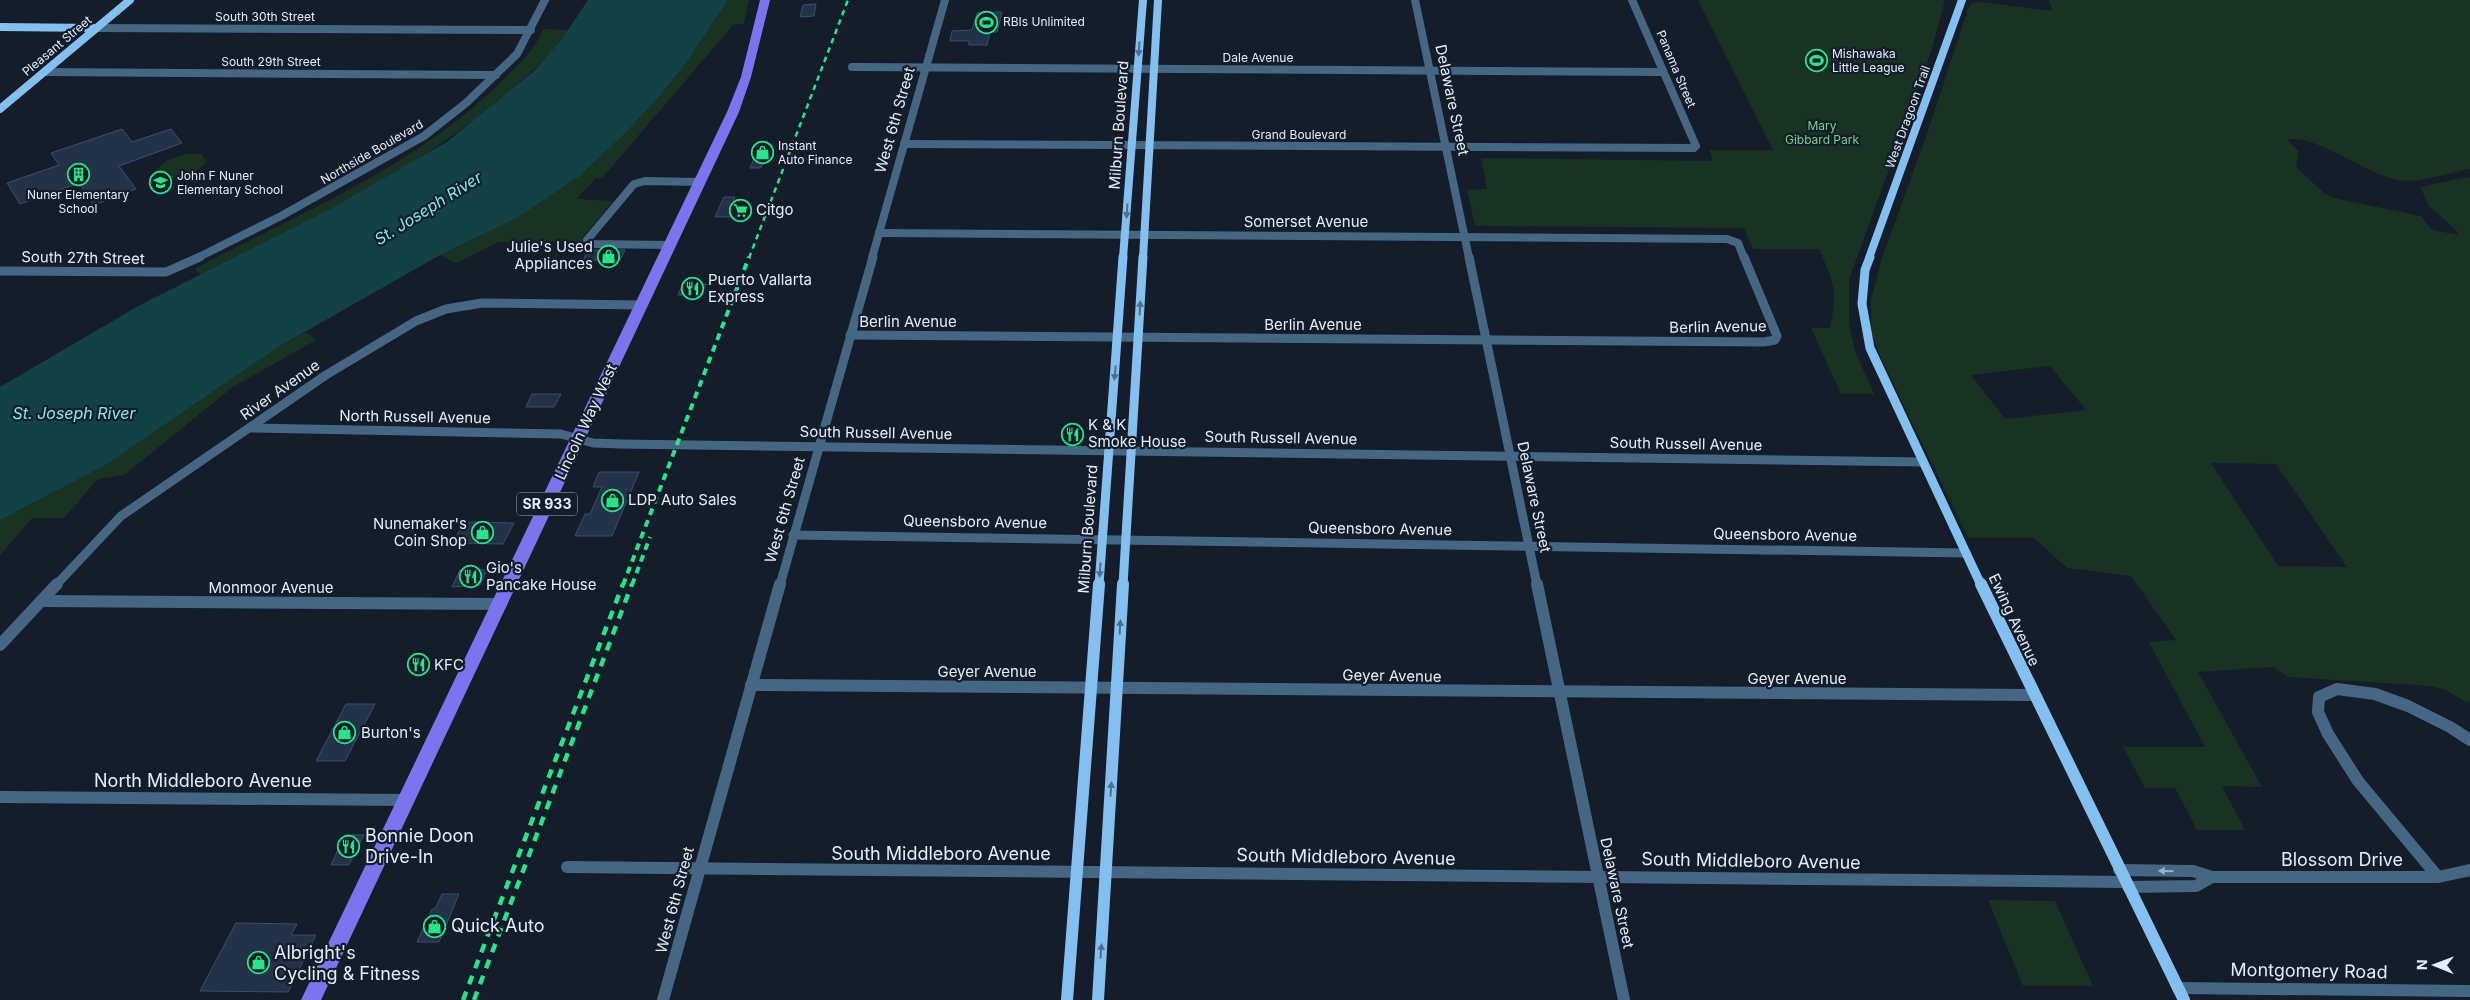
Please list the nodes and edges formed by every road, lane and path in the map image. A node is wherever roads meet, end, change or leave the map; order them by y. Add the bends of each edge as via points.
1 (130, 0) edge
2 (545, 0) edge
3 (764, 0) edge
4 (945, 0) edge
5 (1143, 0) edge
6 (1158, 0) edge
7 (1415, 0) edge
8 (1632, 0) edge
9 (1962, 0) edge
10 (0, 27) edge
11 (96, 28) junction
12 (531, 30) junction
13 (852, 67) dead end
14 (926, 67) junction
15 (1138, 68) junction
16 (1154, 68) junction
17 (1430, 70) junction
18 (45, 72) junction
19 (1663, 72) junction
20 (496, 75) junction
21 (0, 109) edge
22 (904, 144) junction
23 (1132, 145) junction
24 (1149, 146) junction
25 (1446, 147) junction
26 (1694, 148) joint
27 (700, 182) junction
28 (879, 233) junction
29 (1126, 235) junction
30 (1144, 235) junction
31 (1464, 237) junction
32 (1875, 242) joint
33 (670, 245) junction
34 (0, 271) edge
35 (166, 272) joint
36 (642, 305) junction
37 (850, 335) junction
38 (1118, 337) junction
39 (1138, 337) junction
40 (1486, 340) junction
41 (1775, 340) joint
42 (251, 428) junction
43 (579, 439) junction
44 (819, 447) junction
45 (1109, 450) junction
46 (1131, 451) junction
47 (1510, 456) junction
48 (1923, 462) junction
49 (793, 535) junction
50 (1102, 539) junction
51 (1126, 540) junction
52 (1529, 546) junction
53 (1966, 553) junction
54 (41, 601) junction
55 (501, 604) junction
56 (0, 645) edge
57 (751, 685) junction
58 (1091, 688) junction
59 (1117, 688) junction
60 (1560, 692) junction
61 (2033, 695) junction
62 (2470, 740) edge
63 (0, 797) edge
64 (407, 800) junction
65 (567, 867) dead end
66 (699, 869) junction
67 (2470, 870) edge
68 (1077, 872) junction
69 (1106, 873) junction
70 (1597, 876) junction
71 (2212, 877) junction
72 (2438, 878) junction
73 (2124, 879) junction
74 (2470, 991) edge
75 (2181, 994) edge
76 (311, 1000) edge
77 (663, 1000) edge
78 (1067, 1000) edge
79 (1098, 1000) edge
80 (1624, 1000) edge

1 - 11 street, Pleasant Street
2 - 12 street, Northside Boulevard
3 - 27 main road, Lincoln Way West / SR 933 via 739,98
4 - 14 street, West 6th Street
5 -> 15 street, Milburn Boulevard
6 - 16 street, Milburn Boulevard
7 - 17 street, Delaware Street
8 - 19 street, Panama Street
9 - 32 street, West Dragoon Trail
10 - 11 street, South 30th Street
11 - 12 street, South 30th Street
11 - 18 street, Pleasant Street
12 - 20 street, Northside Boulevard via 523,46
13 - 14 street, Dale Avenue
14 - 15 street, Dale Avenue
14 - 22 street, West 6th Street
15 - 16 street, Dale Avenue
15 - 23 street, Milburn Boulevard
16 - 17 street, Dale Avenue
16 - 24 street, Milburn Boulevard
17 - 19 street, Dale Avenue
17 - 25 street, Delaware Street
18 - 20 street, South 29th Street
18 - 21 street, Pleasant Street
19 - 26 street, Panama Street via 1696,146
20 - 35 street, Northside Boulevard via 446,120 400,151 281,216
22 - 23 street, Grand Boulevard
22 - 28 street, West 6th Street
23 - 24 street, Grand Boulevard
23 -> 29 street, Milburn Boulevard
24 - 25 street, Grand Boulevard
24 - 30 street, Milburn Boulevard
25 - 26 street, Grand Boulevard
25 - 31 street, Delaware Street
27 - 33 main road, Lincoln Way West / SR 933
27 - 33 street via 645,181 634,184 587,240 591,244
28 - 29 street, Somerset Avenue
28 - 37 street, West 6th Street
29 - 30 street, Somerset Avenue
29 - 38 street, Milburn Boulevard
30 - 31 street, Somerset Avenue
39 -> 30 street, Milburn Boulevard
31 - 40 street, Delaware Street
31 - 41 street, Somerset Avenue via 1734,240 1776,332
32 - 48 street, Ewing Avenue via 1862,285 1864,327 1874,359
33 - 36 main road, Lincoln Way West / SR 933
34 - 35 street, South 27th Street
36 - 42 street, River Avenue via 482,303 446,309 416,321 351,360
36 - 43 main road, Lincoln Way West / SR 933
37 - 38 street, Berlin Avenue
37 - 44 street, West 6th Street
38 - 39 street, Berlin Avenue
38 -> 45 street, Milburn Boulevard
39 - 40 street, Berlin Avenue
39 - 46 street, Milburn Boulevard
40 - 41 street, Berlin Avenue
40 - 47 street, Delaware Street
42 - 43 street, North Russell Avenue via 561,434
42 - 54 street, River Avenue via 121,516
43 - 44 street, South Russell Avenue via 620,444
43 - 55 main road, Lincoln Way West / SR 933
44 - 45 street, South Russell Avenue
44 - 49 street, West 6th Street
45 - 46 street, South Russell Avenue
45 - 50 street, Milburn Boulevard
46 - 47 street, South Russell Avenue
46 - 51 street, Milburn Boulevard
47 - 48 street, South Russell Avenue
47 - 52 street, Delaware Street
48 - 53 street, Ewing Avenue
49 - 50 street, Queensboro Avenue
49 - 57 street, West 6th Street
50 - 51 street, Queensboro Avenue
50 -> 58 street, Milburn Boulevard
51 - 52 street, Queensboro Avenue
59 -> 51 street, Milburn Boulevard
52 - 53 street, Queensboro Avenue
52 - 60 street, Delaware Street
53 - 61 street, Ewing Avenue
54 - 55 street, Monmoor Avenue
54 - 56 street, River Avenue
55 - 64 main road, Lincoln Way West / SR 933
57 - 58 street, Geyer Avenue
57 - 66 street, West 6th Street
58 - 59 street, Geyer Avenue
58 - 68 street, Milburn Boulevard
59 - 60 street, Geyer Avenue
69 -> 59 street, Milburn Boulevard
60 - 61 street, Geyer Avenue
60 - 70 street, Delaware Street
61 - 73 street, Ewing Avenue
62 - 72 street via 2408,706 2375,694 2337,689 2319,697 2318,712 2358,781
63 - 64 street, North Middleboro Avenue
64 - 76 main road, Lincoln Way West / SR 933
65 - 66 street, South Middleboro Avenue
66 - 68 street, South Middleboro Avenue
66 - 77 street, West 6th Street
67 - 72 street, Blossom Drive
68 - 69 street, South Middleboro Avenue
68 - 78 street, Milburn Boulevard
69 - 70 street, South Middleboro Avenue
79 -> 69 street, Milburn Boulevard
70 - 73 street, South Middleboro Avenue
70 - 80 street, Delaware Street
71 - 72 street, Blossom Drive
71 -> 73 street, Blossom Drive via 2192,871
71 - 73 street, Blossom Drive via 2196,886
73 - 75 street, Ewing Avenue
74 - 75 street, Montgomery Road

